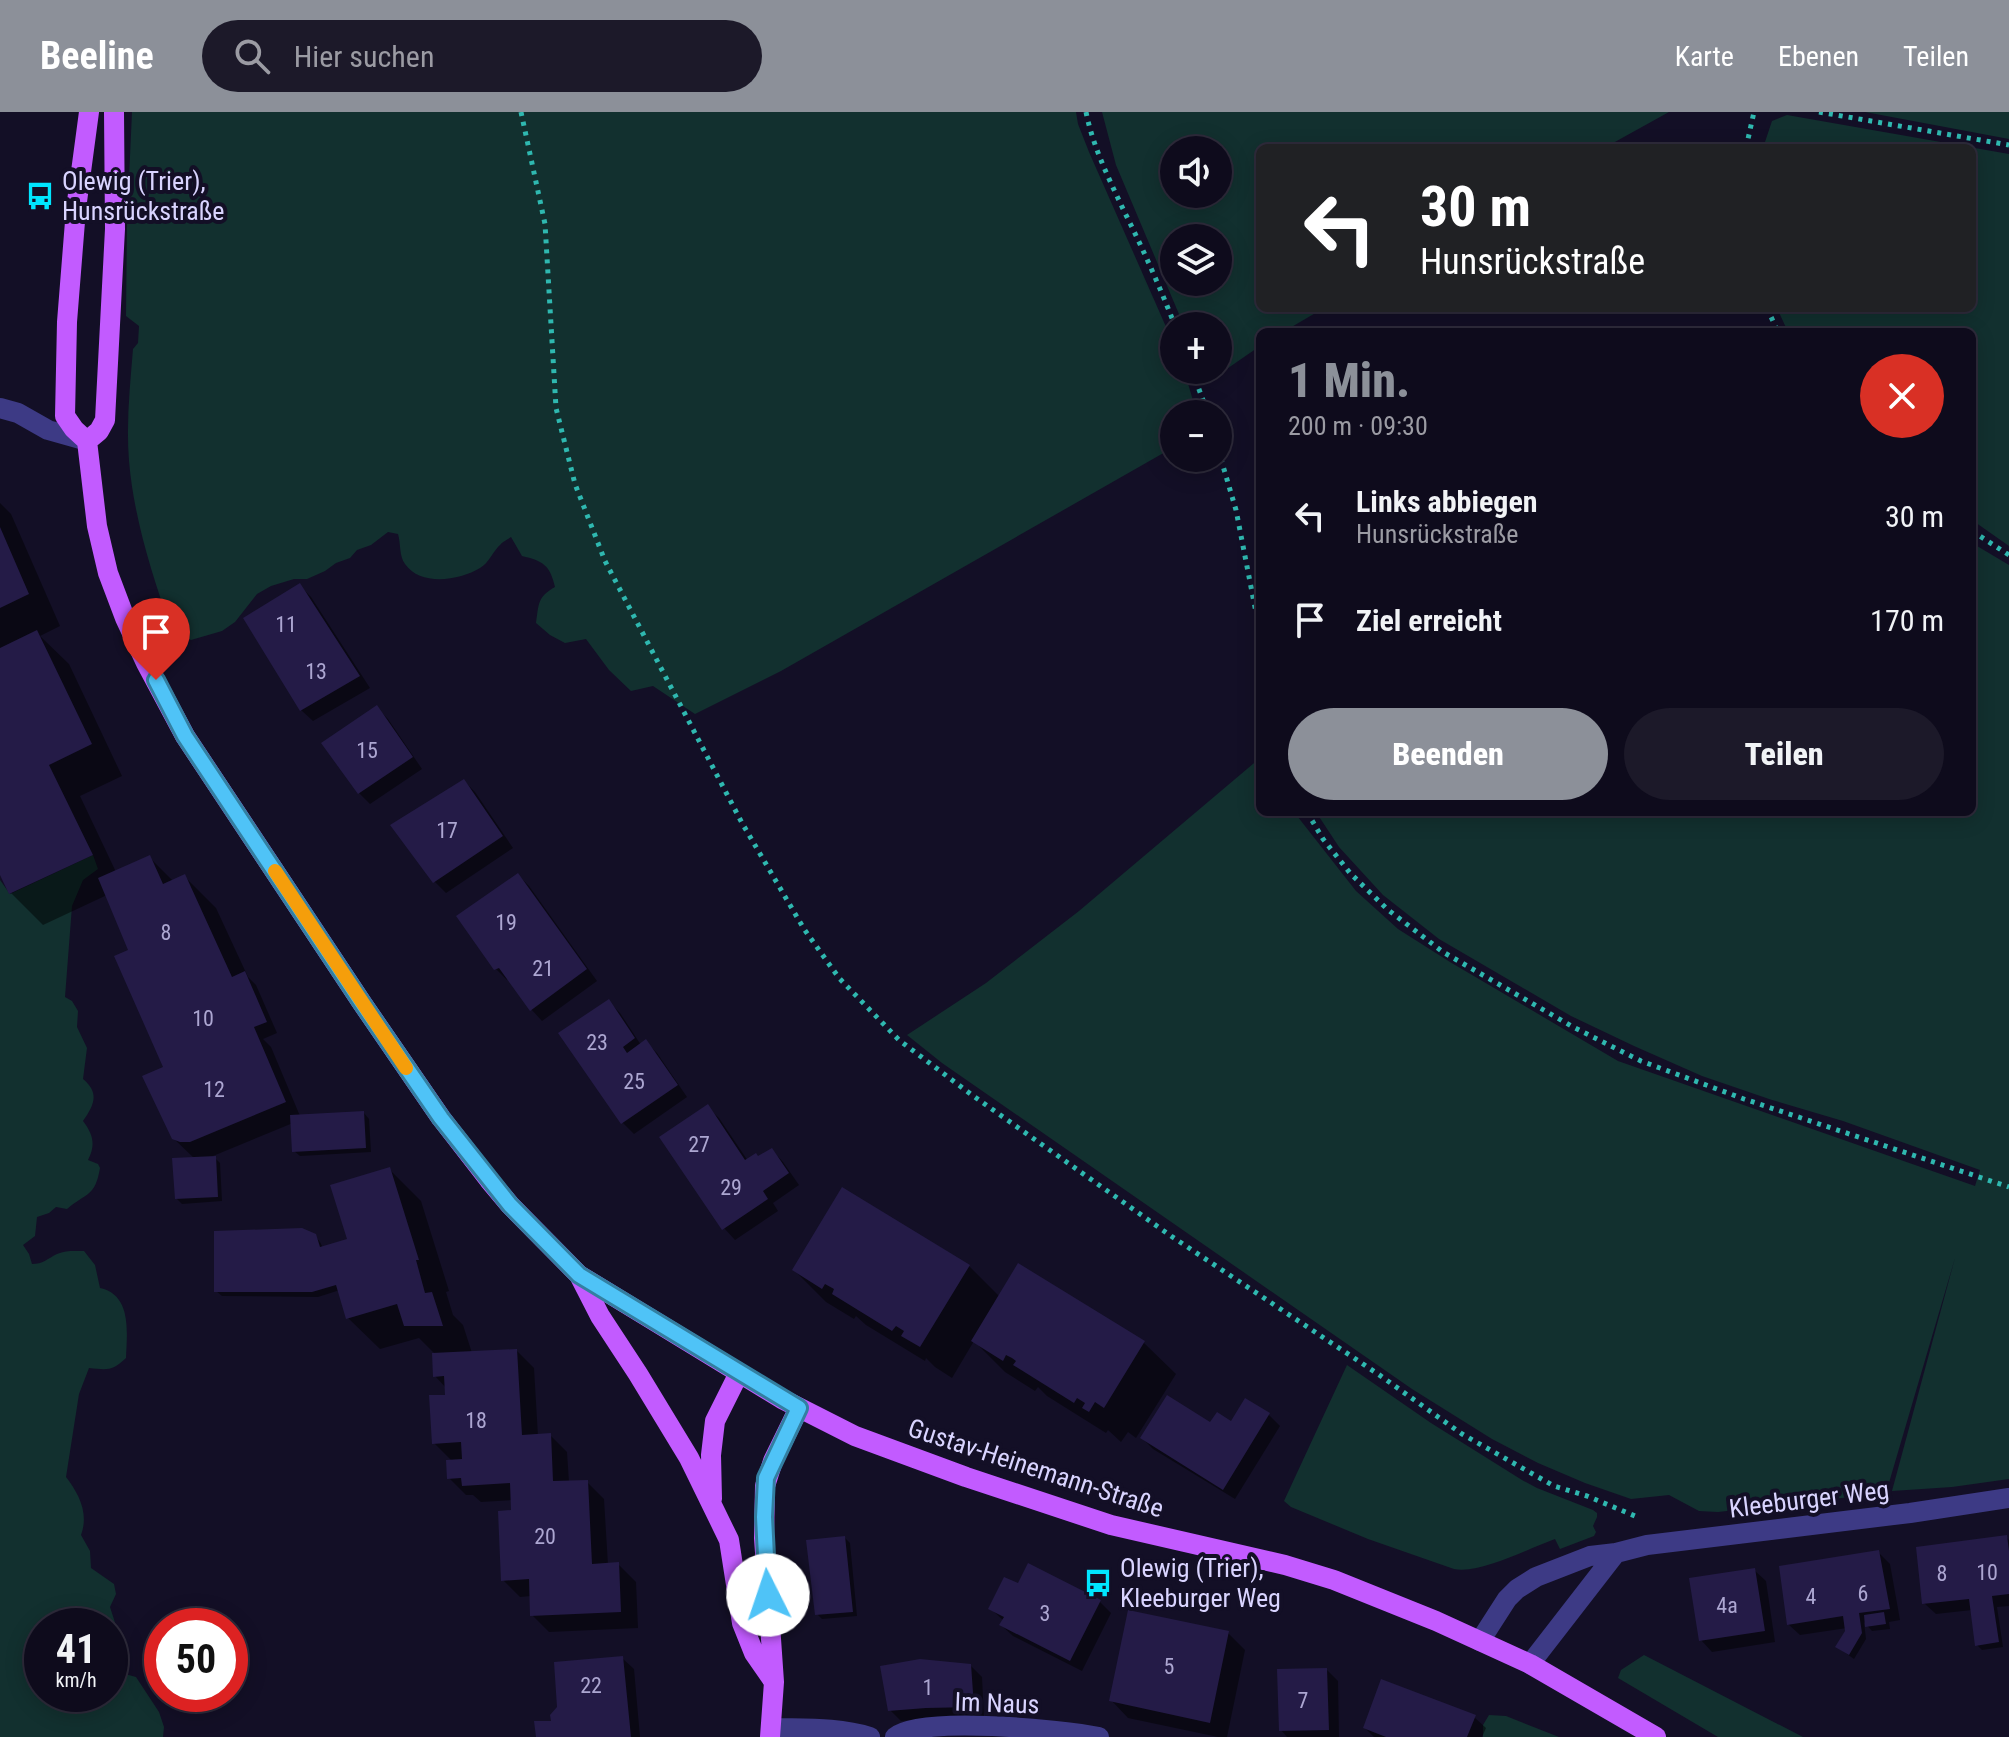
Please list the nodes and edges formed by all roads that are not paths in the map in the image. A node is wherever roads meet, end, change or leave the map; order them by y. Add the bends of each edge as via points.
1 (89, 112) edge
2 (114, 112) edge
3 (0, 408) edge
4 (87, 441) junction
5 (579, 1275) junction
6 (739, 1373) junction
7 (799, 1408) junction
8 (2009, 1498) edge
9 (713, 1507) junction
10 (1616, 1553) junction
11 (1480, 1641) junction
12 (1530, 1664) junction
13 (774, 1682) junction
14 (771, 1732) edge
15 (870, 1737) edge
16 (895, 1737) edge
17 (1099, 1737) edge
18 (1656, 1737) edge

1 - 4 main road via 69,294 65,416
2 - 4 main road via 115,229 105,420
3 - 4 street
4 - 5 main road via 108,573 185,736 448,1128 510,1205
5 - 6 main road, Gustav-Heinemann-Straße
5 - 9 main road
6 - 7 main road, Gustav-Heinemann-Straße
6 - 9 main road via 715,1421
7 - 11 main road, Gustav-Heinemann-Straße via 855,1436 966,1477 1111,1525 1334,1580
7 - 13 main road via 765,1486
8 - 10 street, Kleeburger Weg
9 - 13 main road via 729,1540 742,1623
10 - 11 street, Kleeburger Weg via 1590,1556 1517,1589
10 - 12 street
11 - 12 main road, Gustav-Heinemann-Straße
12 - 18 main road, Gustav-Heinemann-Straße
13 - 14 main road
14 - 15 street via 828,1729
16 - 17 street, Im Naus via 919,1728 977,1726

